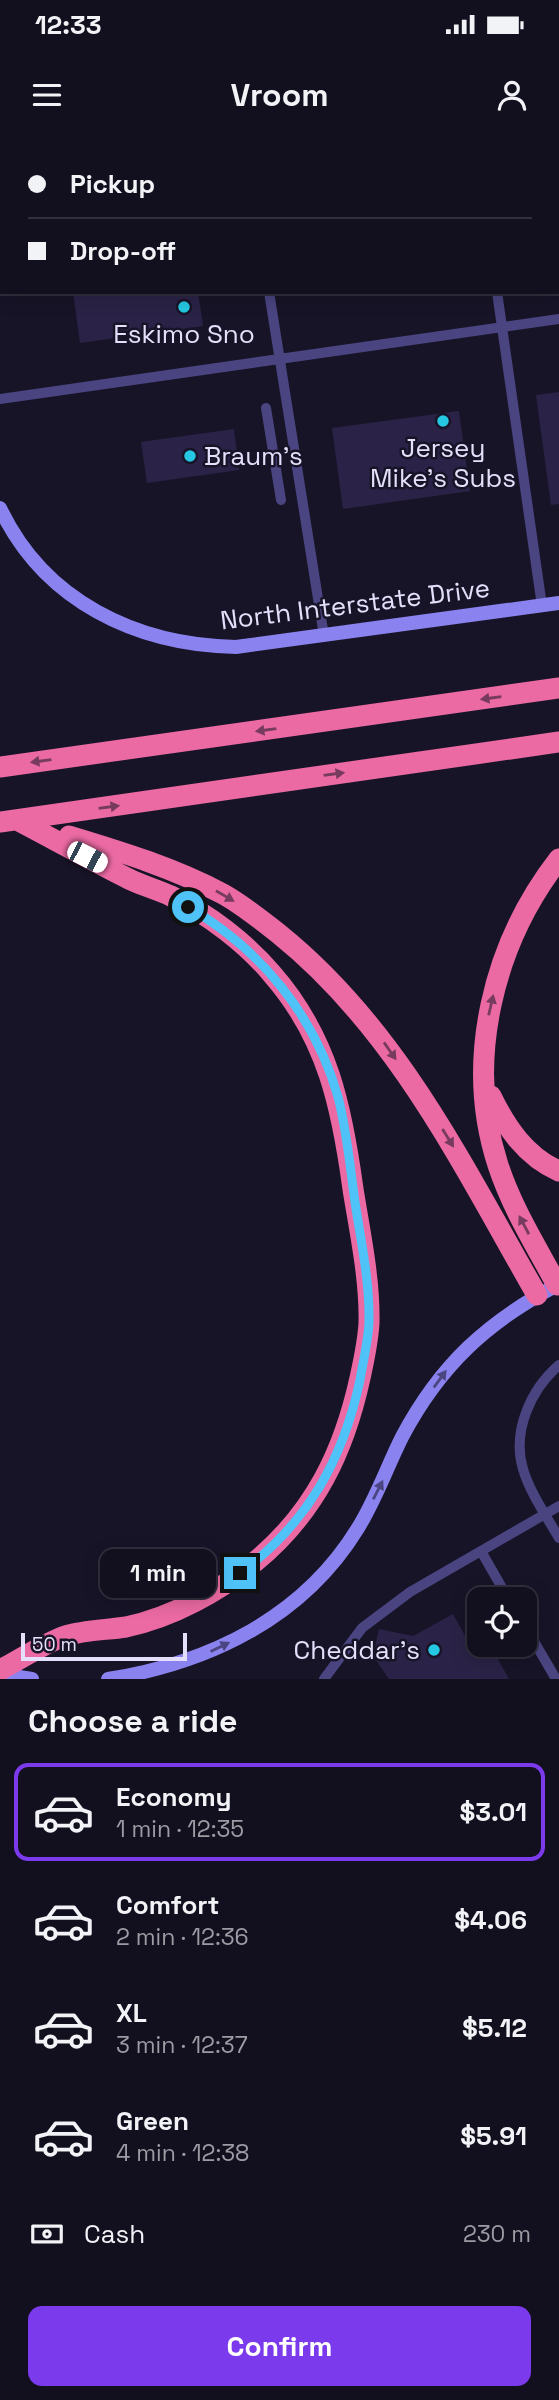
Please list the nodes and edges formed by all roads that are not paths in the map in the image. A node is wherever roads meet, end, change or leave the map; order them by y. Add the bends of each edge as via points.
1 (269, 294) edge
2 (497, 294) edge
3 (559, 318) edge
4 (502, 327) junction
5 (280, 358) junction
6 (0, 399) edge
7 (266, 408) dead end
8 (281, 500) dead end
9 (0, 508) edge
10 (559, 603) edge
11 (542, 606) junction
12 (324, 636) junction
13 (559, 688) edge
14 (559, 742) edge
15 (0, 767) edge
16 (8, 821) edge
17 (559, 859) edge
18 (484, 1082) junction
19 (559, 1171) edge
20 (551, 1288) edge
21 (559, 1365) edge
22 (559, 1506) edge
23 (545, 1514) junction
24 (559, 1538) edge
25 (481, 1551) junction
26 (502, 1587) edge
27 (537, 1647) edge
28 (0, 1672) edge
29 (32, 1679) edge
30 (108, 1679) edge
31 (324, 1679) edge
32 (556, 1679) edge

1 - 5 lane
2 - 4 lane
3 - 4 lane
4 - 5 lane
4 - 11 lane
5 - 6 lane
5 - 12 lane
7 - 8 lane
9 - 12 main road, North Interstate Drive via 26,549 64,590 114,622 207,647
10 - 11 main road, North Interstate Drive
11 - 12 main road, North Interstate Drive
13 -> 15 highway
16 -> 14 highway
16 -> 20 highway via 141,858 186,876 226,895 299,950 378,1033
16 - 28 highway via 171,896 206,917 239,942 296,1004 338,1097 367,1283 369,1325 354,1407 333,1464 280,1539 194,1602 129,1626 66,1636
18 -> 17 highway via 487,1023 500,966 514,930
18 - 19 highway via 503,1120 523,1146
20 -> 18 highway via 498,1165
30 -> 20 main road via 176,1665 216,1649 266,1623 303,1595 358,1528 402,1436 446,1371 498,1321
21 - 23 lane via 547,1375 528,1406 520,1447 523,1470
22 - 23 lane
23 - 24 lane
23 - 25 lane
25 - 26 lane
25 - 31 lane via 410,1592 362,1628
27 - 32 lane
28 - 29 main road

